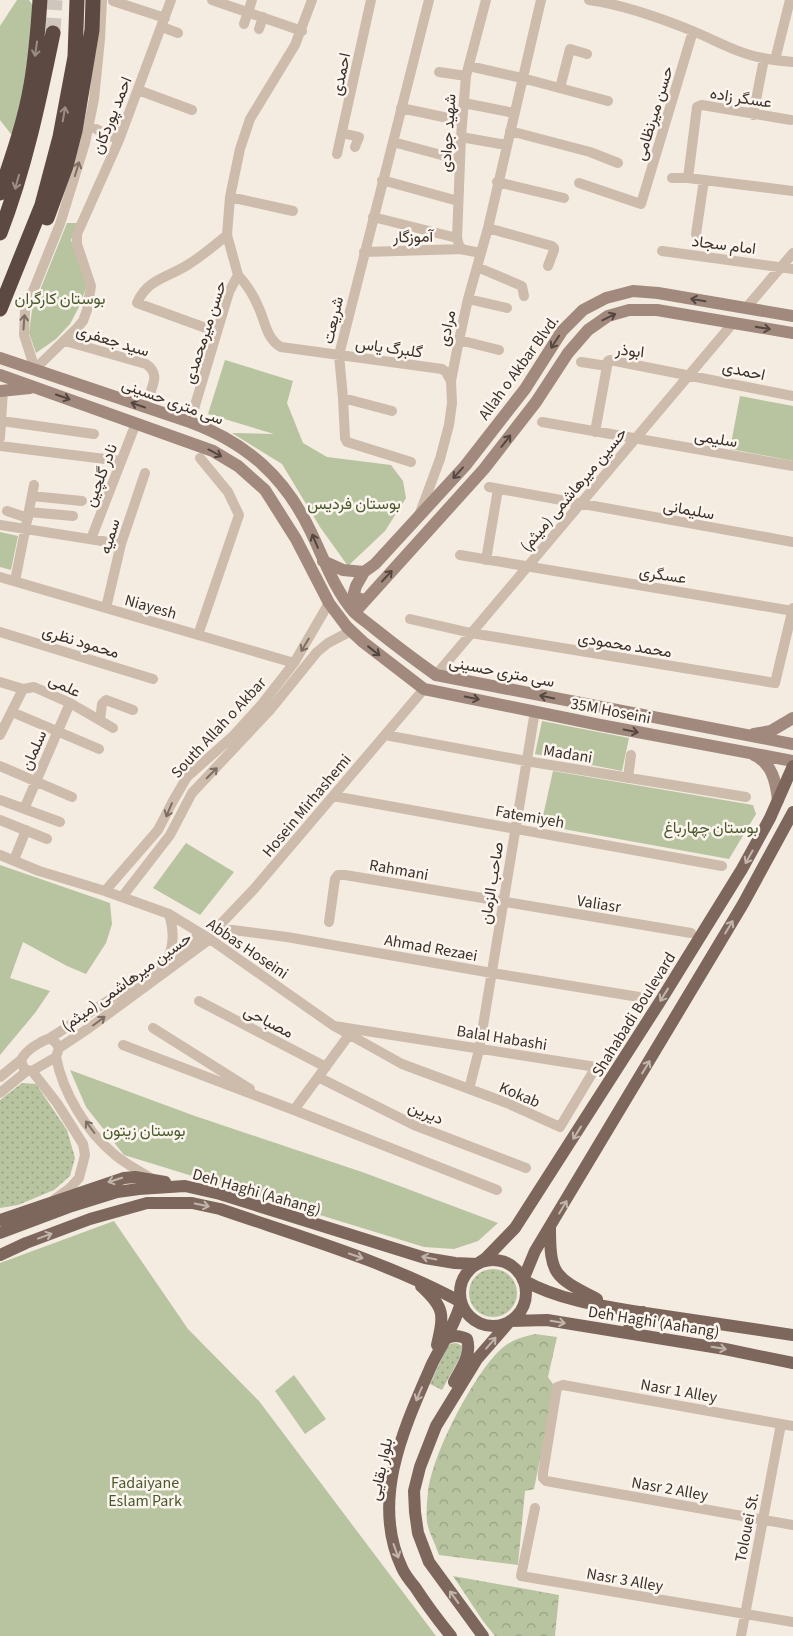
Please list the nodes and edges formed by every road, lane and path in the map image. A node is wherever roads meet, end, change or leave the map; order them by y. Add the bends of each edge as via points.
1 (40, 0) edge
2 (77, 0) edge
3 (93, 0) edge
4 (102, 0) edge
5 (171, 0) edge
6 (212, 0) edge
7 (252, 0) edge
8 (312, 0) edge
9 (371, 0) edge
10 (429, 0) edge
11 (486, 0) edge
12 (540, 0) edge
13 (589, 0) edge
14 (790, 0) edge
15 (113, 1) dead end
16 (603, 1) edge
17 (248, 12) junction
18 (263, 18) junction
19 (163, 22) junction
20 (244, 24) dead end
21 (259, 29) dead end
22 (302, 31) junction
23 (693, 31) junction
24 (53, 33) tunnel mouth
25 (178, 33) dead end
26 (588, 54) dead end
27 (764, 59) junction
28 (775, 60) junction
29 (793, 62) edge
30 (468, 71) junction
31 (439, 72) dead end
32 (522, 78) junction
33 (560, 88) junction
34 (138, 90) junction
35 (608, 101) dead end
36 (464, 103) junction
37 (401, 108) junction
38 (192, 110) dead end
39 (514, 114) junction
40 (753, 115) junction
41 (792, 120) dead end
42 (462, 121) junction
43 (96, 129) dead end
44 (510, 130) junction
45 (342, 133) junction
46 (461, 137) junction
47 (119, 140) junction
48 (393, 142) junction
49 (506, 145) junction
50 (355, 147) dead end
51 (337, 154) dead end
52 (460, 160) junction
53 (618, 163) dead end
54 (672, 178) dead end
55 (688, 178) junction
56 (382, 180) junction
57 (704, 180) junction
58 (498, 182) junction
59 (579, 183) dead end
60 (793, 191) edge
61 (0, 193) edge
62 (230, 197) junction
63 (564, 198) dead end
64 (458, 201) junction
65 (293, 211) dead end
66 (373, 217) junction
67 (488, 228) junction
68 (0, 233) edge
69 (696, 234) dead end
70 (227, 235) junction
71 (457, 238) junction
72 (463, 250) junction
73 (662, 251) dead end
74 (364, 252) junction
75 (481, 253) junction
76 (793, 253) edge
77 (548, 266) dead end
78 (477, 267) junction
79 (781, 267) junction
80 (793, 269) edge
81 (238, 275) junction
82 (524, 296) dead end
83 (468, 299) junction
84 (3, 304) edge
85 (507, 308) dead end
86 (746, 308) junction
87 (793, 316) edge
88 (733, 323) junction
89 (217, 332) junction
90 (793, 333) edge
91 (459, 340) junction
92 (64, 341) junction
93 (499, 350) dead end
94 (339, 355) junction
95 (0, 358) edge
96 (581, 362) dead end
97 (607, 366) junction
98 (35, 369) junction
99 (690, 374) junction
100 (0, 376) edge
101 (451, 382) junction
102 (37, 388) junction
103 (2, 391) edge
104 (793, 396) edge
105 (149, 397) dead end
106 (344, 398) junction
107 (392, 411) dead end
108 (2, 421) junction
109 (190, 422) junction
110 (542, 422) dead end
111 (136, 423) junction
112 (595, 432) junction
113 (94, 434) dead end
114 (0, 438) edge
115 (634, 440) junction
116 (0, 446) edge
117 (200, 458) dead end
118 (121, 461) junction
119 (411, 462) dead end
120 (793, 466) edge
121 (146, 473) dead end
122 (34, 485) dead end
123 (32, 496) junction
124 (82, 501) dead end
125 (580, 504) junction
126 (7, 511) dead end
127 (29, 515) junction
128 (73, 516) dead end
129 (418, 516) junction
130 (0, 525) edge
131 (25, 530) junction
132 (91, 538) junction
133 (793, 542) edge
134 (121, 544) junction
135 (460, 556) dead end
136 (486, 560) junction
137 (323, 561) junction
138 (528, 567) junction
139 (364, 572) junction
140 (1, 580) edge
141 (15, 581) junction
142 (365, 600) junction
143 (329, 603) junction
144 (106, 608) junction
145 (793, 610) edge
146 (355, 612) junction
147 (410, 619) dead end
148 (351, 631) junction
149 (0, 632) edge
150 (471, 633) junction
151 (198, 635) junction
152 (294, 663) junction
153 (436, 675) junction
154 (153, 679) dead end
155 (0, 682) edge
156 (24, 689) junction
157 (424, 689) junction
158 (70, 703) junction
159 (133, 710) dead end
160 (535, 711) junction
161 (12, 712) junction
162 (793, 718) edge
163 (100, 720) junction
164 (113, 728) dead end
165 (58, 731) junction
166 (732, 733) junction
167 (385, 734) junction
168 (0, 735) edge
169 (793, 744) edge
170 (99, 749) dead end
171 (727, 749) junction
172 (631, 755) dead end
173 (526, 761) junction
174 (793, 761) edge
175 (0, 766) edge
176 (793, 766) edge
177 (628, 778) junction
178 (35, 781) junction
179 (333, 796) junction
180 (72, 797) dead end
181 (746, 797) dead end
182 (0, 800) edge
183 (778, 800) junction
184 (24, 809) junction
185 (793, 812) edge
186 (0, 820) edge
187 (60, 822) dead end
188 (515, 829) junction
189 (26, 830) junction
190 (48, 839) dead end
191 (0, 855) edge
192 (14, 860) junction
193 (722, 866) dead end
194 (105, 891) junction
195 (122, 897) junction
196 (503, 902) junction
197 (169, 914) junction
198 (329, 922) dead end
199 (218, 928) junction
200 (691, 933) dead end
201 (206, 936) junction
202 (168, 959) junction
203 (492, 973) junction
204 (639, 997) dead end
205 (199, 1002) dead end
206 (334, 1026) junction
207 (153, 1028) dead end
208 (349, 1034) junction
209 (50, 1038) junction
210 (123, 1045) dead end
211 (479, 1050) junction
212 (57, 1052) junction
213 (21, 1060) junction
214 (326, 1066) junction
215 (30, 1071) junction
216 (0, 1077) edge
217 (318, 1077) junction
218 (469, 1089) junction
219 (0, 1093) edge
220 (270, 1101) junction
221 (294, 1110) junction
222 (560, 1127) joint
223 (526, 1168) dead end
224 (154, 1180) junction
225 (180, 1186) junction
226 (497, 1190) dead end
227 (52, 1202) junction
228 (0, 1220) edge
229 (550, 1228) junction
230 (0, 1233) edge
231 (0, 1255) edge
232 (477, 1264) junction
233 (393, 1270) junction
234 (523, 1280) junction
235 (461, 1302) junction
236 (612, 1307) junction
237 (643, 1312) junction
238 (510, 1321) junction
239 (636, 1334) junction
240 (793, 1335) edge
241 (445, 1339) junction
242 (433, 1363) junction
243 (793, 1363) edge
244 (781, 1424) junction
245 (436, 1426) junction
246 (793, 1426) edge
247 (543, 1478) joint
248 (535, 1508) dead end
249 (763, 1520) junction
250 (793, 1524) edge
251 (745, 1614) junction
252 (793, 1622) edge
253 (451, 1636) edge
254 (483, 1636) edge
255 (741, 1636) edge

1 -> 61 highway via 31,86
84 -> 2 highway via 42,205 60,137 75,58
3 - 84 highway via 92,30 66,166 45,224
98 -> 4 street via 24,335 25,311 60,224 85,143 94,99
5 - 19 street, احمد پوردکان
6 - 17 street
7 - 17 street
8 - 22 street, حسن میرمحمدی
9 - 45 street, احمدی
10 - 37 street, شریعت
11 - 30 street, شهید جوادی
12 - 32 street, مرادی
13 - 16 street
14 - 28 street
15 - 19 street
16 - 23 street
17 - 18 street
17 - 20 street
18 - 21 street
18 - 22 street
19 - 25 street
19 - 34 street, احمد پوردکان
22 - 62 street, حسن میرمحمدی via 250,119
23 - 27 street
23 - 59 street, حسن میرنظامی via 642,204
24 -> 68 highway via 38,108
26 - 33 street via 570,49
27 - 28 street
27 - 40 street
28 - 29 street
30 - 31 street
30 - 32 street
30 - 36 street, شهید جوادی
32 - 33 street
32 - 39 street, مرادی
33 - 35 street
34 - 38 street
34 - 47 street, احمد پوردکان
36 - 39 street
36 - 42 street, شهید جوادی
37 - 42 street
37 - 48 street, شریعت
39 - 44 street, مرادی
40 - 41 street, عسگر زاده
40 - 55 street, عسگر زاده via 702,105 698,107
42 - 46 street, شهید جوادی
43 - 47 street
44 - 49 street, مرادی
44 - 53 street
45 - 50 street via 359,137
45 - 51 street, احمدی
46 - 49 street
46 - 52 street, شهید جوادی
47 - 92 street, احمد پوردکان via 77,234 76,240 91,286 83,321
48 - 52 street
48 - 56 street, شریعت
49 - 58 street, مرادی
52 - 64 street, شهید جوادی
54 - 55 street
55 - 57 street
56 - 64 street
56 - 66 street, شریعت
57 - 60 street
57 - 69 street
58 - 63 street
58 - 67 street, مرادی
62 - 65 street
62 - 70 street, حسن میرمحمدی
64 - 71 street, شهید جوادی
66 - 71 street
66 - 74 street, شریعت
67 - 75 street, مرادی
67 - 77 street via 554,248
70 - 81 street, حسن میرمحمدی
70 - 89 street via 174,274 151,283 137,303
71 - 72 street, شهید جوادی via 458,246
72 - 74 street, آموزگار
72 - 75 street
73 - 79 street, امام سجاد
74 - 94 street, شریعت
75 - 78 street, مرادی
76 - 79 street
78 - 82 street via 522,286
78 - 83 street, مرادی
79 - 80 street, امام سجاد
79 - 86 street
81 - 89 street, حسن میرمحمدی via 229,292
81 - 94 street, گلبرگ یاس via 249,288 276,344
83 - 85 street
83 - 91 street, مرادی
86 - 87 main road, Allah o Akbar Blvd.
86 - 88 main road
86 -> 129 main road, Allah o Akbar Blvd. via 658,293 633,292 606,298 583,310 565,327 525,389 465,466
88 -> 90 main road, Allah o Akbar Blvd.
88 - 99 street, حسین میرهاشمی (میثم)
142 -> 88 main road, Allah o Akbar Blvd. via 484,469 588,330 608,316 629,310 657,310
89 - 109 street, حسن میرمحمدی
91 - 93 street
91 - 101 street, مرادی
92 - 98 street
92 - 105 street, سید جعفری via 146,364 153,369 155,376
94 - 101 street, گلبرگ یاس via 442,369
94 - 106 street, شریعت
95 - 98 main road, سی متری حسینی
96 - 97 street
97 - 99 street, ابوذر via 610,360
97 - 112 street, ابوذر
109 -> 98 main road, سی متری حسینی
99 - 104 street, احمدی
99 - 115 street, حسین میرهاشمی (میثم)
100 - 102 main road, سی متری حسینی
101 - 129 street, مرادی via 449,425
102 - 103 main road
102 -> 111 main road, سی متری حسینی
103 - 108 street
106 - 107 street
106 - 119 street, شریعت via 347,442
108 - 113 street
108 - 114 street
137 -> 109 main road, سی متری حسینی via 300,509 264,465 238,444
110 - 112 street, سلیمی
111 - 118 street, نادر گلچین
111 -> 143 main road, سی متری حسینی via 213,450 238,466 265,490 296,539
112 - 115 street, سلیمی
115 - 120 street, سلیمی
115 - 125 street, حسین میرهاشمی (میثم)
116 - 118 street
117 - 151 street via 228,492 239,515
118 - 132 street, نادر گلچین
121 - 134 street, سمیه
122 - 123 street
123 - 124 street
123 - 127 street
125 - 133 street, سلیمانی
125 - 136 street, سلیمانی via 494,488
125 - 138 street, حسین میرهاشمی (میثم)
126 - 127 street
127 - 128 street
127 - 131 street
129 - 139 main road, Allah o Akbar Blvd.
130 - 131 street
131 - 132 street
131 - 141 street
132 - 134 street
134 - 144 street, سمیه
135 - 136 street, عسگری
136 - 138 street, عسگری
137 - 139 main road via 344,570
137 - 146 main road, سی متری حسینی
138 - 145 street, عسگری
138 - 150 street, حسین میرهاشمی (میثم)
139 - 142 main road via 354,593 357,598
140 - 141 street, Niayesh
141 - 144 street, Niayesh
142 - 146 main road, Allah o Akbar Blvd.
143 - 148 main road, سی متری حسینی
143 -> 152 street, South Allah o Akbar
144 - 151 street, Niayesh
145 - 150 street, محمد محمودی via 775,683
146 - 153 main road, سی متری حسینی
147 - 150 street, محمد محمودی
148 -> 157 main road, سی متری حسینی
195 -> 148 street via 170,835 192,793 270,710 318,652
149 - 154 street, محمود نظری
150 - 153 street, حسین میرهاشمی (میثم)
151 - 152 street, Niayesh
152 -> 194 street, South Allah o Akbar via 239,729 187,777 158,830
153 - 157 main road
166 -> 153 main road, سی متری حسینی
155 - 156 street, علمی
156 - 158 street, علمی via 34,687
156 - 161 street
157 -> 160 main road, 35M Hoseini
157 - 167 street, Hosein Mirhashemi
158 - 163 street, علمی
158 - 165 street, سلمان
159 - 163 street via 106,700 102,704
160 -> 171 main road, 35M Hoseini
160 - 173 street, صاحب الزمان
161 - 165 street
161 - 168 street
162 - 166 main road via 771,731
163 - 164 street, علمی
165 - 170 street
165 - 178 street, سلمان
166 - 169 main road
167 - 173 street, Madani
167 - 179 street, Hosein Mirhashemi
171 - 174 main road, 35M Hoseini
171 - 183 main road via 760,758 775,779
172 - 177 street
173 - 177 street, Madani
173 - 188 street, صاحب الزمان
175 - 178 street
176 - 183 main road, Shahabadi Boulevard
177 - 181 street, Madani
178 - 180 street
178 - 184 street, سلمان
179 - 188 street, Fatemiyeh
179 - 199 street, Hosein Mirhashemi
182 - 184 street
183 -> 232 main road, Shahabadi Boulevard via 732,886 516,1228
184 - 187 street
229 -> 185 main road via 743,904
186 - 189 street
188 - 193 street, Fatemiyeh
188 - 196 street, صاحب الزمان
189 - 190 street
189 - 192 street
191 - 192 street, Abbas Hoseini
192 - 194 street, Abbas Hoseini
194 - 195 street, Abbas Hoseini
195 - 197 street, Abbas Hoseini
196 - 198 street, Rahmani via 338,875
196 - 200 street, Valiasr
196 - 203 street, صاحب الزمان
197 - 201 street, Abbas Hoseini
197 - 202 street via 173,947
199 - 201 street, Hosein Mirhashemi
199 - 203 street, Ahmad Rezaei
201 - 202 street, حسین میرهاشمی (میثم)
201 - 206 street, Abbas Hoseini
212 -> 201 street, حسین میرهاشمی (میثم)
202 - 209 street, حسین میرهاشمی (میثم)
203 - 204 street, Ahmad Rezaei
203 - 211 street, صاحب الزمان
205 - 214 street, مصباحی
206 - 208 street, Abbas Hoseini
206 - 211 street, Balal Habashi
207 - 220 street
208 - 214 street
208 - 218 street, Abbas Hoseini via 402,1064
209 - 212 street via 56,1043
209 - 213 street, حسین میرهاشمی (میثم) via 24,1054
210 - 220 street
211 - 218 street, صاحب الزمان
211 - 222 street, Balal Habashi via 596,1066
212 - 215 street, حسین میرهاشمی (میثم)
224 -> 212 street via 126,1164 93,1131 76,1108 61,1078
213 - 215 street via 24,1069
213 - 216 street, حسین میرهاشمی (میثم)
214 - 217 street
215 - 219 street, حسین میرهاشمی (میثم)
215 - 227 street via 58,1104 83,1144 85,1155 80,1178
217 - 221 street
217 - 223 street, دیرین via 414,1125
218 - 222 street, Kokab
220 - 221 street
221 - 226 street
224 - 225 main road
224 -> 227 main road via 124,1178
225 - 230 main road, Deh Haghi (Aahang) via 117,1192
232 -> 225 main road, Deh Haghi (Aahang) via 425,1258 220,1194
227 - 228 main road
229 - 234 main road via 535,1251
229 - 236 main road via 551,1262 555,1271 562,1279
231 -> 233 main road, Deh Haghi (Aahang) via 90,1219 147,1203 192,1202
232 - 234 main road via 504,1262 512,1266
232 - 235 main road via 470,1269 461,1285
233 - 235 main road, Deh Haghi (Aahang)
233 - 242 main road via 420,1285 438,1303 442,1313
234 - 236 main road, Deh Haghi (Aahang) via 556,1295
234 - 238 main road via 525,1299 517,1316
235 - 238 main road via 472,1319 481,1324 500,1325
235 - 241 main road, بلوار بقایی
236 - 237 main road, Deh Haghi (Aahang)
237 - 239 main road via 634,1314 629,1321
237 - 240 main road, Deh Haghi (Aahang)
238 -> 239 main road, Deh Haghi (Aahang) via 547,1320
245 -> 238 main road via 477,1359
239 -> 243 main road, Deh Haghi (Aahang)
241 - 242 main road, بلوار بقایی
241 - 245 main road via 460,1335 467,1339 469,1346
242 -> 253 main road, بلوار بقایی via 398,1450 388,1511 391,1539 402,1569
244 - 246 street, Nasr 1 Alley
244 - 247 street, Nasr 1 Alley via 562,1384 557,1387
244 - 249 street, Tolouei St.
254 -> 245 main road via 429,1562 418,1533 414,1491
247 - 249 street, Nasr 2 Alley
248 - 251 street, Nasr 3 Alley via 521,1576
249 - 250 street, Nasr 2 Alley
249 - 251 street, Tolouei St.
251 - 252 street, Nasr 3 Alley
251 - 255 street, Tolouei St.

